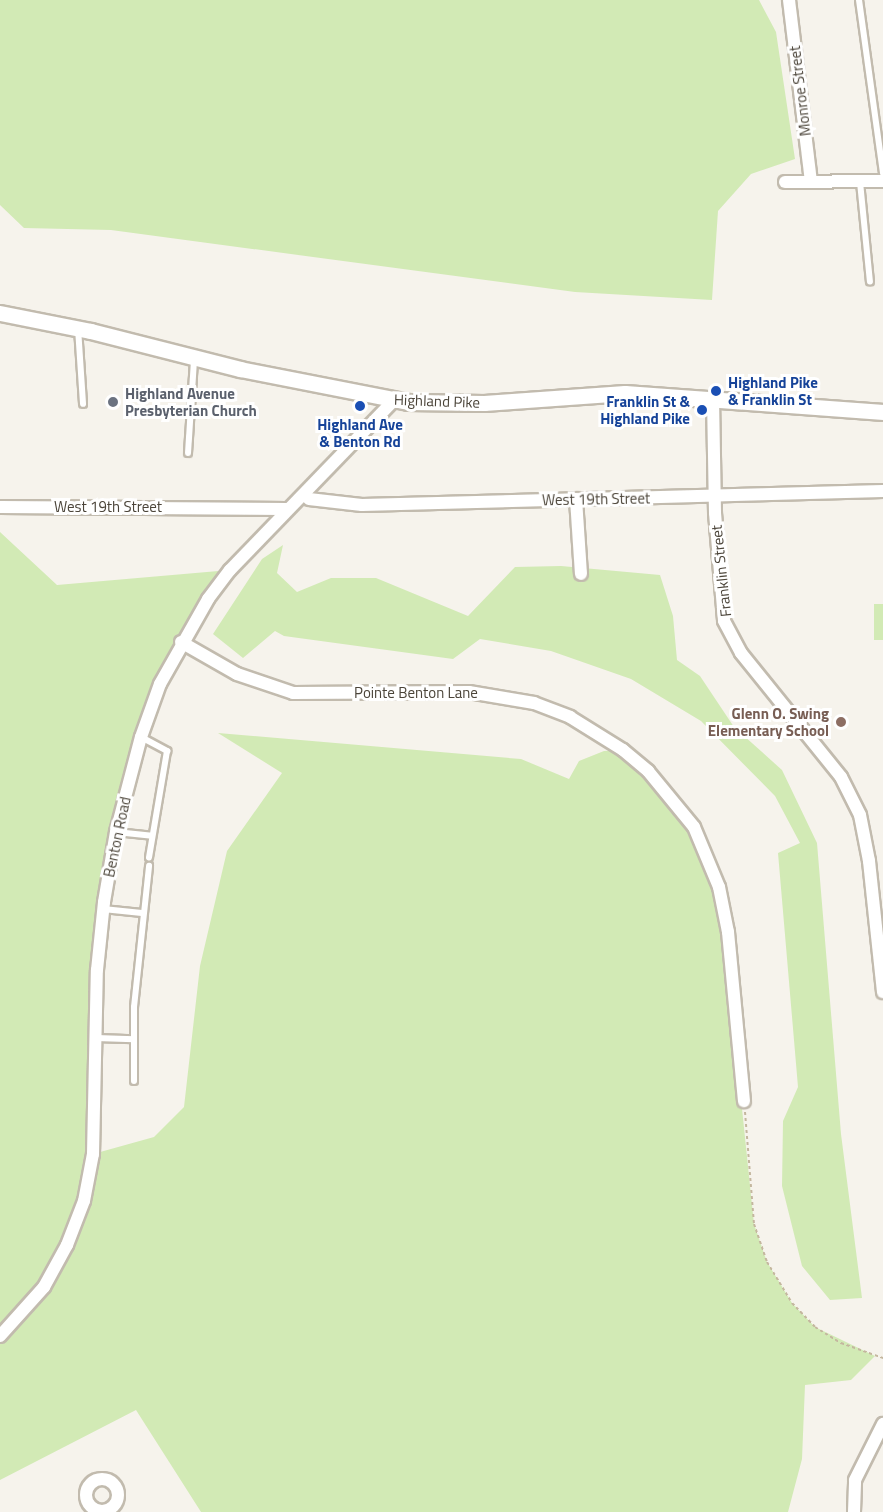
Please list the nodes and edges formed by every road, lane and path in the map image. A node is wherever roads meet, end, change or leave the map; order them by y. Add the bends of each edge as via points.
1 (789, 0) edge
2 (859, 0) edge
3 (883, 173) edge
4 (811, 181) junction
5 (860, 181) junction
6 (883, 181) edge
7 (785, 182) dead end
8 (870, 282) dead end
9 (0, 313) edge
10 (78, 328) junction
11 (194, 358) junction
12 (713, 398) junction
13 (393, 401) junction
14 (83, 404) dead end
15 (883, 412) edge
16 (188, 453) dead end
17 (883, 491) edge
18 (714, 495) junction
19 (309, 499) dead end
20 (576, 499) junction
21 (0, 507) edge
22 (287, 508) junction
23 (581, 574) dead end
24 (181, 642) junction
25 (141, 737) junction
26 (116, 832) junction
27 (152, 836) junction
28 (149, 857) dead end
29 (149, 866) dead end
30 (103, 909) junction
31 (142, 913) junction
32 (879, 916) edge
33 (883, 991) edge
34 (96, 1038) junction
35 (134, 1039) junction
36 (134, 1081) dead end
37 (744, 1101) joint
38 (0, 1336) edge
39 (883, 1358) edge
40 (883, 1424) edge
41 (89, 1510) edge
42 (108, 1511) edge
43 (854, 1512) edge

1 - 4 street, Monroe Street
2 - 3 lane
4 - 5 street
4 - 7 street
5 - 6 street
5 - 8 lane
9 - 10 street, Highland Pike
10 - 11 street, Highland Pike
10 - 14 lane
11 - 13 street, Highland Pike
11 - 16 lane
12 - 13 street, Highland Pike via 625,393 484,403
12 - 15 street, Highland Pike
12 - 18 street, Franklin Street
13 - 22 street, Benton Road
17 - 18 street, West 19th Street
18 - 20 street, West 19th Street
18 - 32 street, Franklin Street via 723,609 729,635 827,758 853,798 866,833
19 - 20 street, West 19th Street via 362,505
20 - 23 street
21 - 22 street, West 19th Street
22 - 24 street, Benton Road via 230,570
24 - 25 street, Benton Road via 160,684
24 - 37 street, Pointe Benton Lane via 237,674 293,693 469,692 534,703 570,717 623,750 648,771 694,827 719,887 728,932
25 - 26 street, Benton Road
25 - 27 lane via 167,751
26 - 27 lane
26 - 30 street, Benton Road
27 - 28 lane
29 - 31 lane
30 - 31 lane
30 - 34 street, Benton Road
31 - 35 lane
32 - 33 street, Franklin Street
34 - 35 lane
34 - 38 street, Benton Road via 93,1154 84,1201 67,1245 44,1287
35 - 36 lane
37 - 39 path via 754,1224 767,1262 792,1303 815,1327 841,1343
40 - 43 street via 855,1480
41 - 42 street
41 - 42 street via 88,1488 96,1480 106,1480 118,1495

